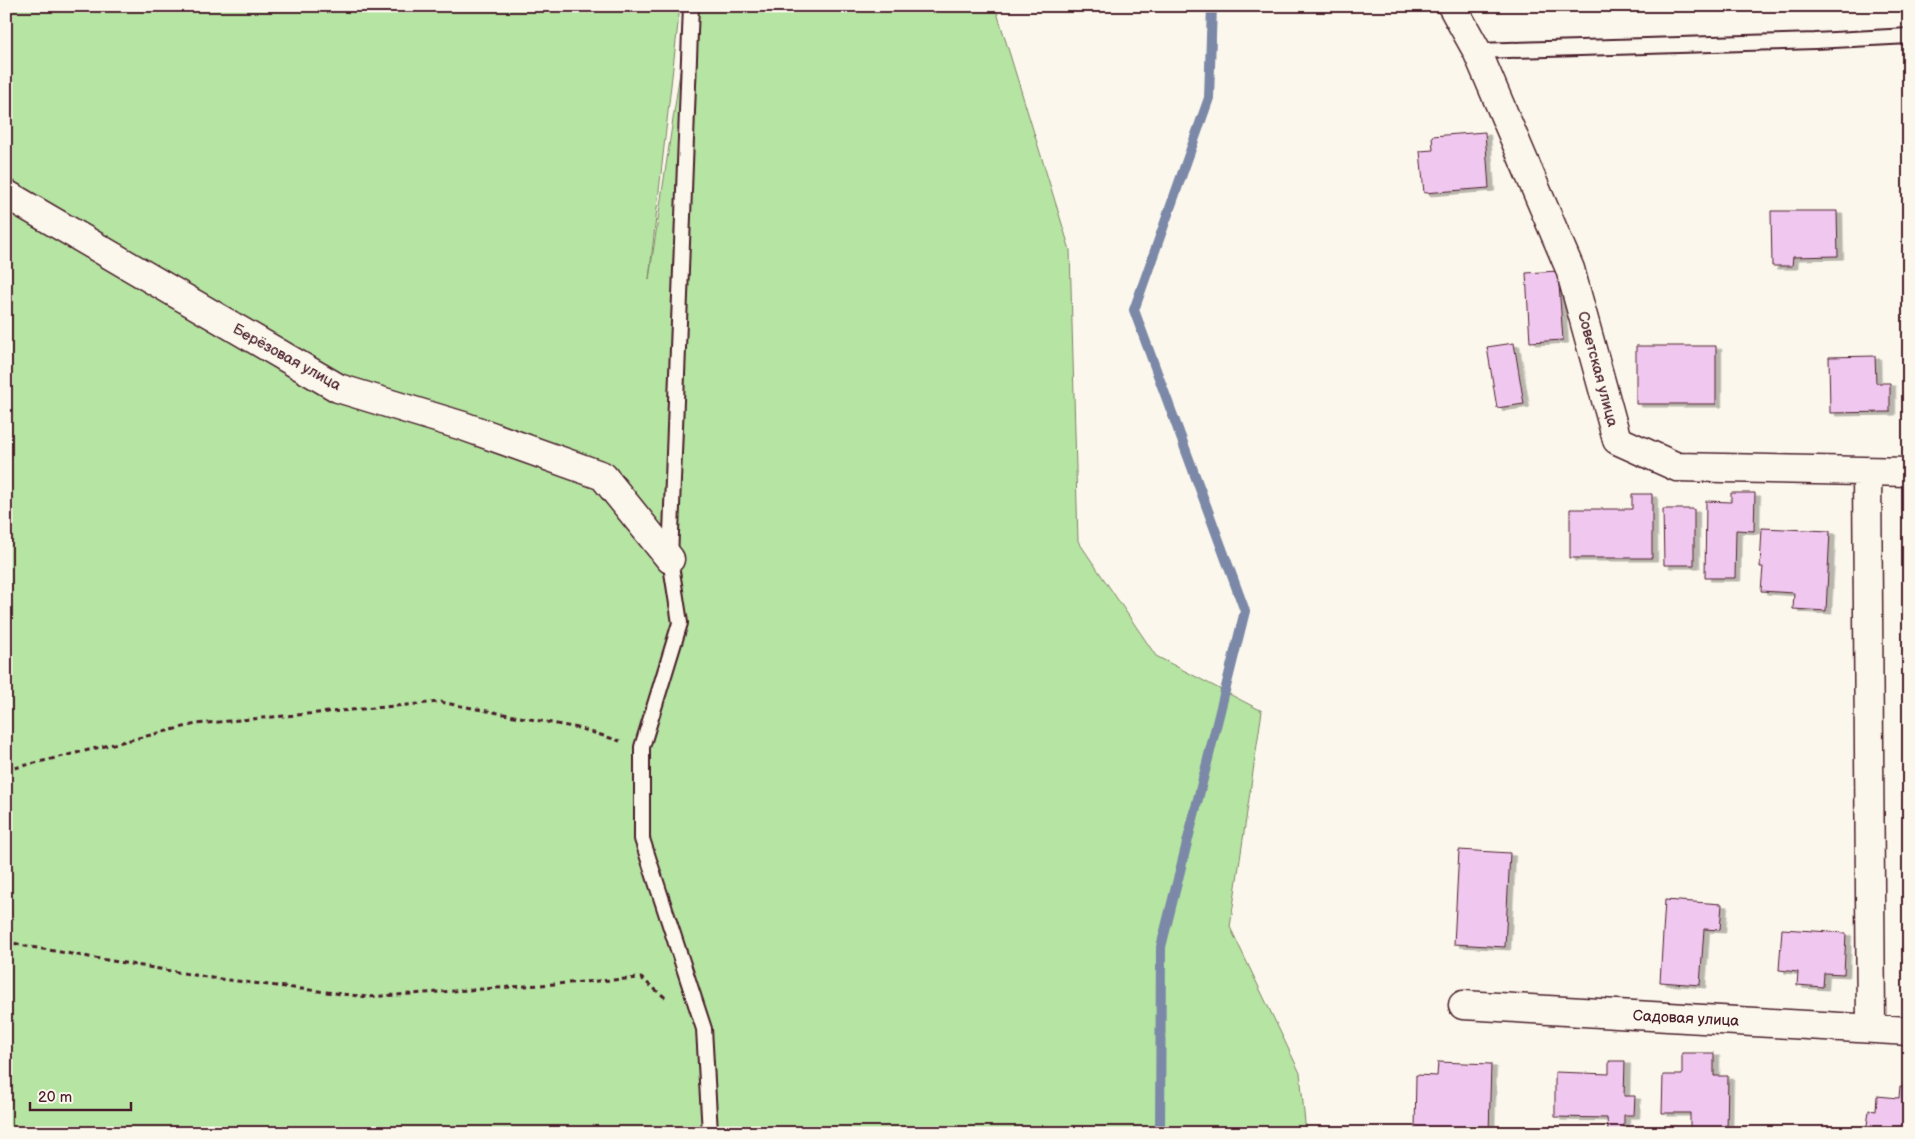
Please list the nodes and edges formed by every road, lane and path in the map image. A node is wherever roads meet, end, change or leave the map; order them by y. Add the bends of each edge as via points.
1 (690, 6) edge
2 (1452, 6) edge
3 (1909, 36) edge
4 (1477, 51) junction
5 (6, 194) edge
6 (1867, 472) junction
7 (1909, 472) edge
8 (670, 559) junction
9 (642, 748) junction
10 (6, 770) edge
11 (6, 941) edge
12 (1463, 1006) dead end
13 (1871, 1028) junction
14 (704, 1029) junction
15 (1909, 1031) edge
16 (710, 1133) edge

1 - 8 lane
2 - 4 street
3 - 4 lane
4 - 6 street, Советская улица via 1570,269 1617,440 1677,467
5 - 8 street, Берёзовая улица via 338,388 463,426 602,476
6 - 7 street, Советская улица
6 - 13 street
8 - 9 lane via 680,623
9 - 10 path via 578,728 440,702 196,724
9 - 14 lane via 642,839
11 - 14 path via 212,978 367,997 641,978
12 - 13 street, Садовая улица
13 - 15 street, Садовая улица
14 - 16 lane

